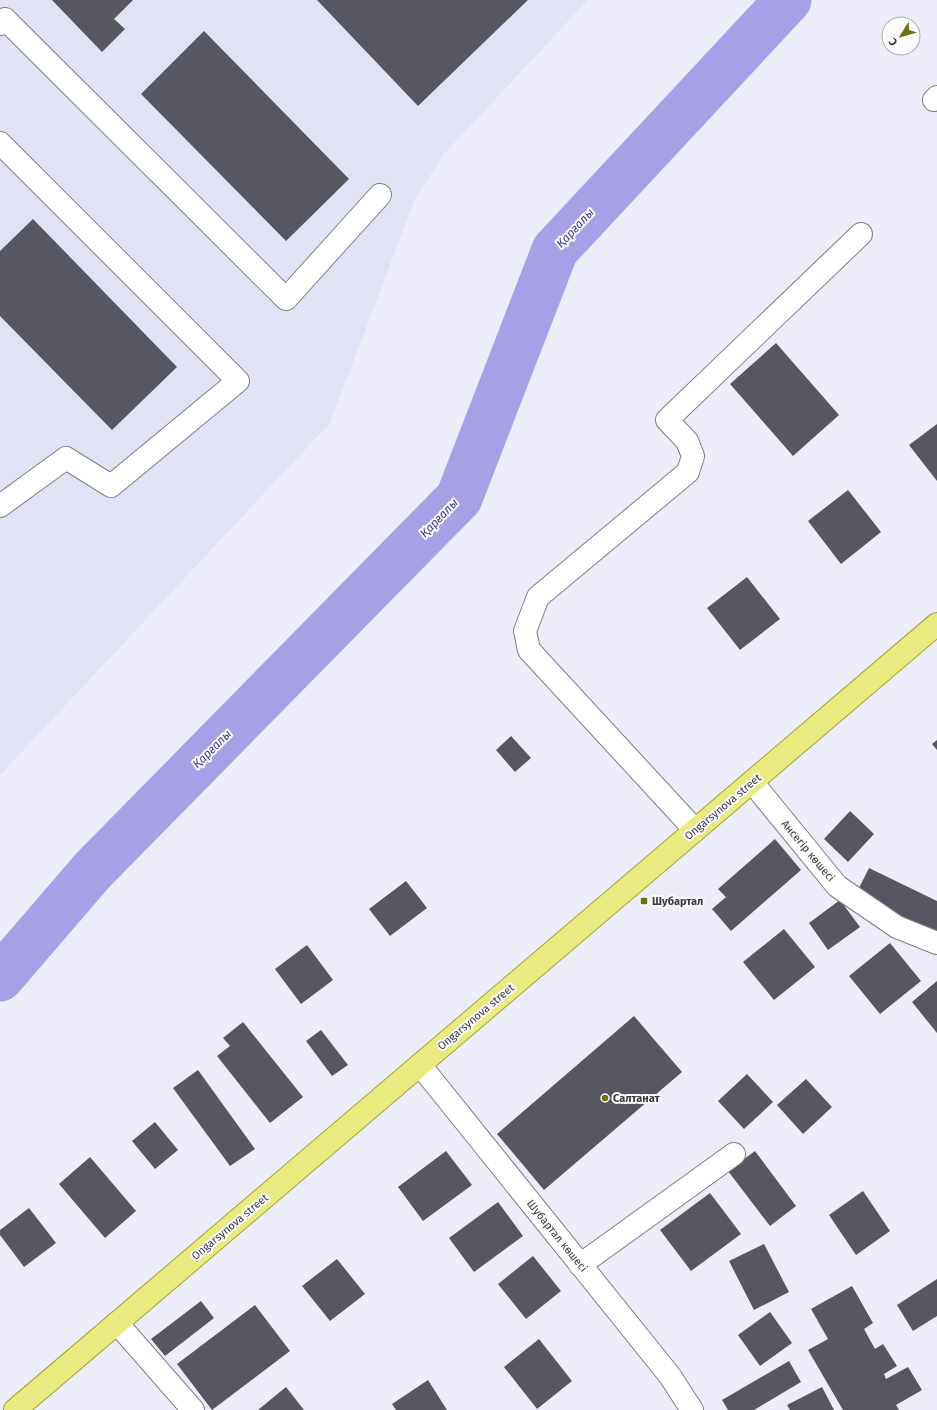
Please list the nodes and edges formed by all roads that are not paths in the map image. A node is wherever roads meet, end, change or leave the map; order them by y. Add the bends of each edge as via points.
1 (0, 24) edge
2 (0, 143) edge
3 (380, 195) dead end
4 (861, 234) dead end
5 (0, 506) edge
6 (937, 624) edge
7 (752, 782) junction
8 (695, 830) junction
9 (937, 943) edge
10 (420, 1065) junction
11 (734, 1154) dead end
12 (580, 1265) junction
13 (117, 1323) junction
14 (15, 1410) edge
15 (193, 1410) edge
16 (692, 1410) edge

1 - 3 street via 5,19 286,299
2 - 5 street via 238,381 111,486 66,458
4 - 8 street via 667,420 687,441 693,456 688,472 538,597 524,631 529,650
6 - 7 main road, Ongarsynova street
7 - 8 main road, Ongarsynova street
7 - 9 street, Ансегір көшесі via 837,886 897,927
8 - 10 main road, Ongarsynova street
10 - 12 street, Шубартал көшесі
10 - 13 main road, Ongarsynova street
11 - 12 street
12 - 16 street, Шубартал көшесі via 670,1376
13 - 14 main road, Ongarsynova street
13 - 15 street

